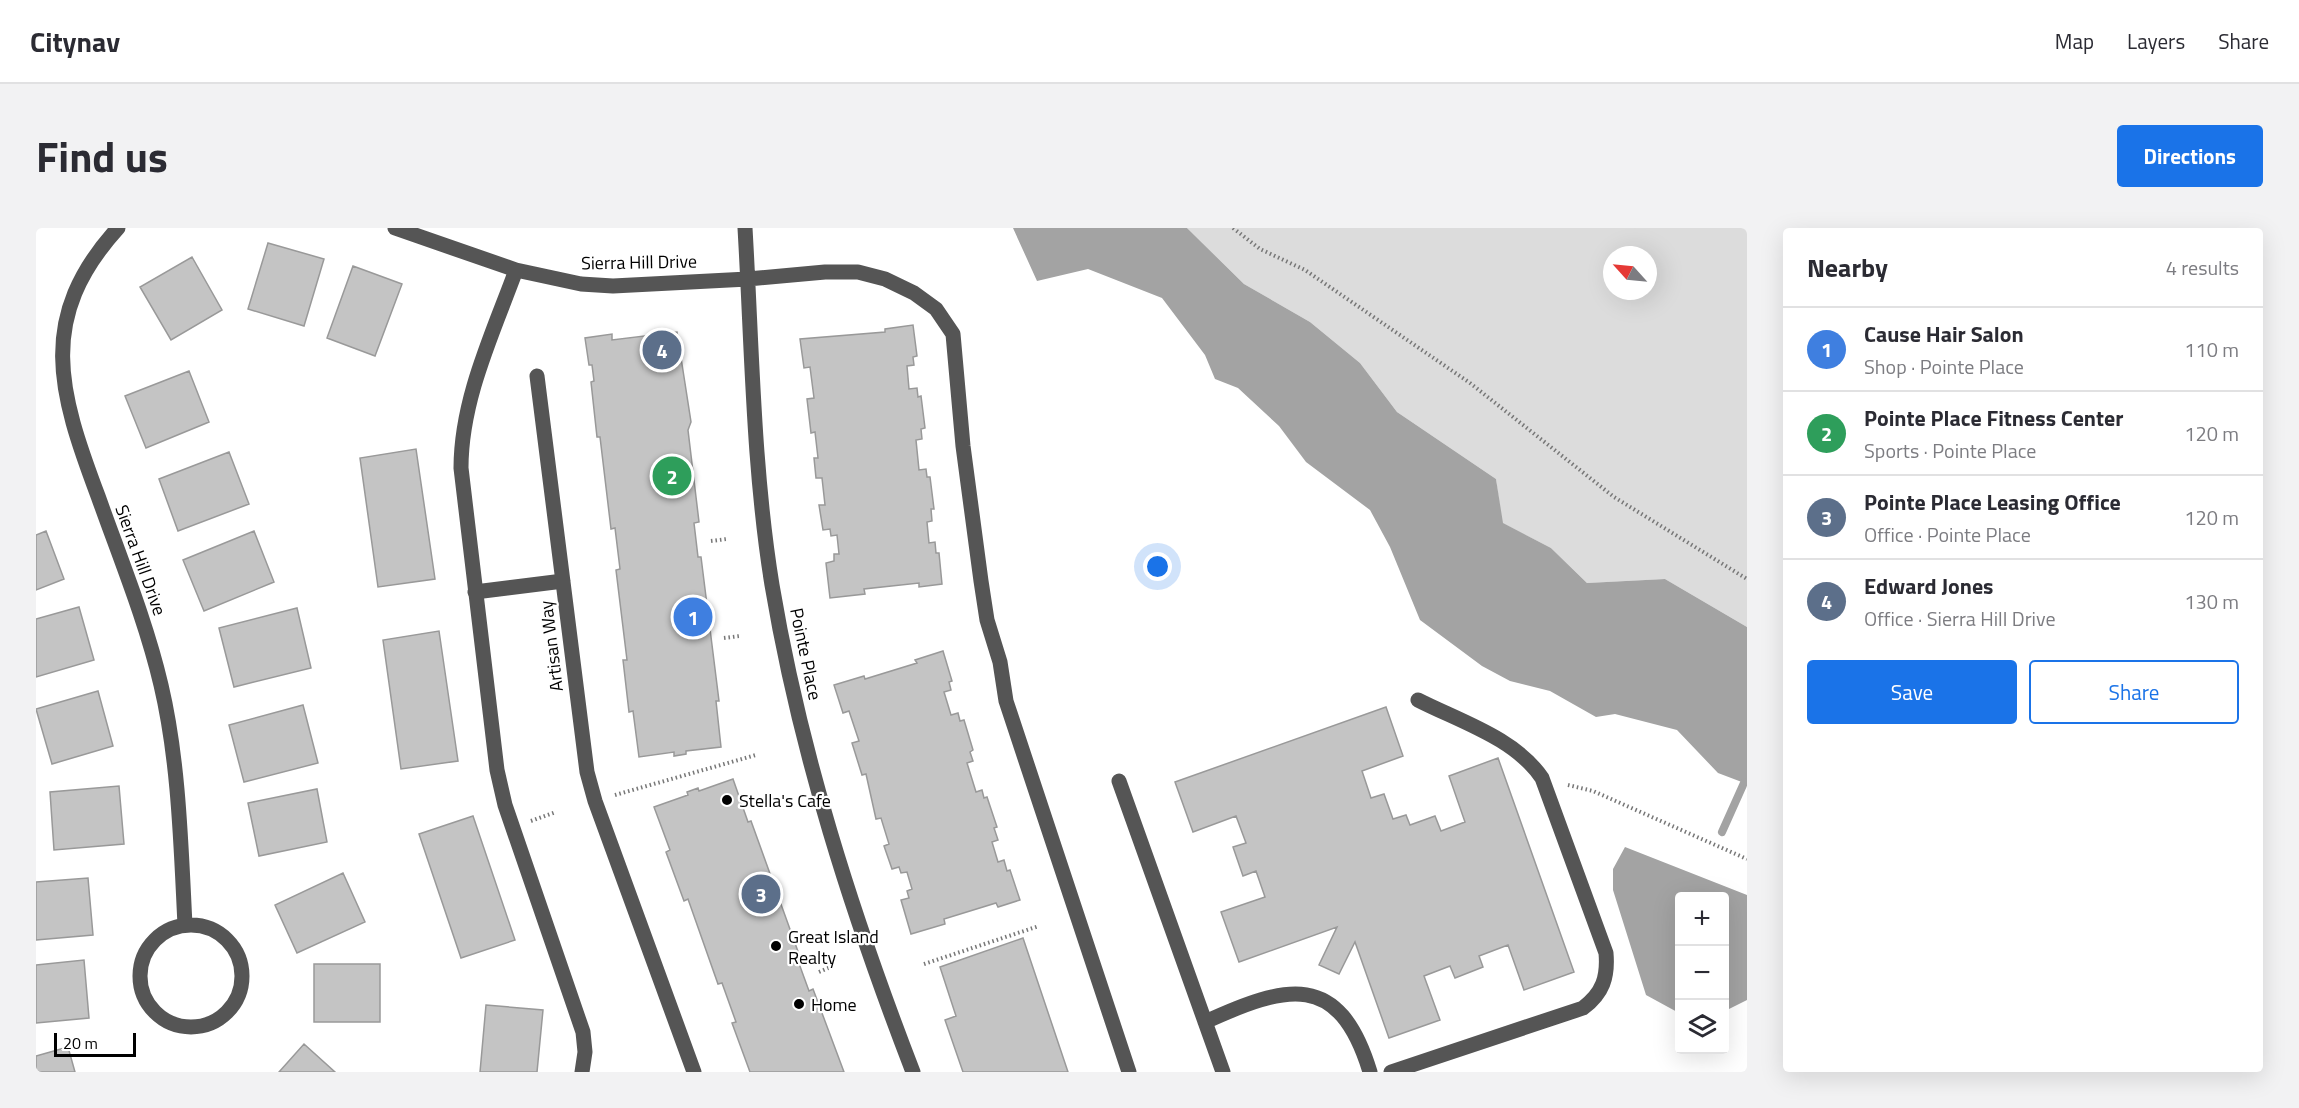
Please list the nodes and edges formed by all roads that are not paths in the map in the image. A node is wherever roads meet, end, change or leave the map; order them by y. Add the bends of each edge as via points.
1 (117, 228) edge
2 (395, 228) edge
3 (745, 228) edge
4 (516, 270) junction
5 (748, 279) junction
6 (537, 376) dead end
7 (563, 581) junction
8 (475, 592) junction
9 (1418, 700) dead end
10 (1119, 781) dead end
11 (185, 925) junction
12 (1205, 1022) junction
13 (582, 1072) edge
14 (694, 1072) edge
15 (913, 1072) edge
16 (1129, 1072) edge
17 (1223, 1072) edge
18 (1370, 1072) edge
19 (1390, 1072) edge

1 - 11 street, Sierra Hill Drive via 86,264 74,288 60,340 59,367 69,419 142,618 161,684 170,727
2 - 4 street, Sierra Hill Drive
3 - 5 street, Pointe Place
4 - 5 street, Sierra Hill Drive via 548,279 613,285
4 - 8 street via 467,408 461,441
5 - 15 street, Pointe Place via 764,518 786,659 805,742 856,918
5 - 16 street, Sierra Hill Drive via 825,272 858,272 885,279 936,309 953,334 963,446 987,620 1000,662 1006,701
6 - 7 street
7 - 8 street, Artisan Way
7 - 14 street, Artisan Way via 582,738 595,801
8 - 13 street via 497,770 505,805 583,1032
9 - 19 street via 1520,752 1533,764 1542,778 1606,953 1608,970 1596,999 1583,1008
10 - 12 street
11 - 11 street via 168,930 144,955 141,989 158,1016 180,1026 204,1026 231,1009 239,995 240,961 232,945 219,933 203,926
12 - 17 street
12 - 18 street via 1264,997 1284,993 1322,999 1350,1023 1362,1044

